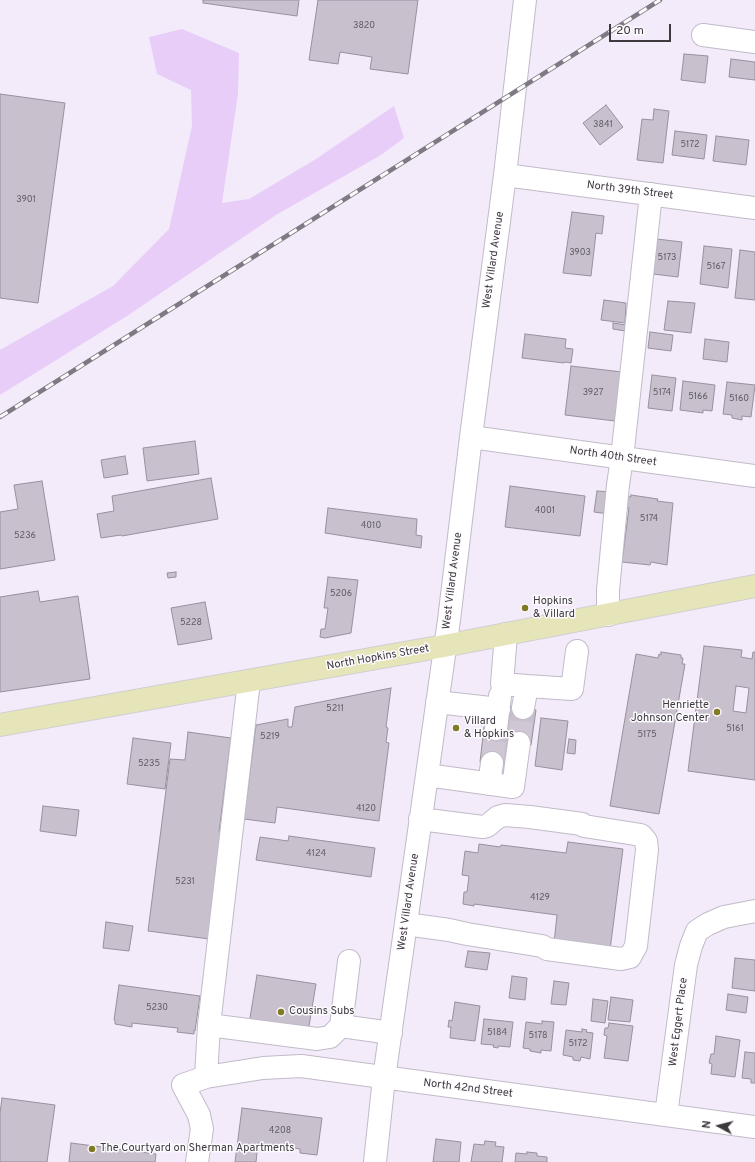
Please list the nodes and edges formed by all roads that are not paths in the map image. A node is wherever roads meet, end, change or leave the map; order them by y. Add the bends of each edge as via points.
1 (525, 0) edge
2 (703, 35) dead end
3 (755, 42) edge
4 (506, 175) junction
5 (651, 194) junction
6 (755, 208) edge
7 (471, 437) junction
8 (622, 458) junction
9 (755, 476) edge
10 (755, 586) edge
11 (608, 615) junction
12 (506, 634) junction
13 (444, 646) junction
14 (577, 651) dead end
15 (248, 681) junction
16 (502, 684) junction
17 (526, 686) junction
18 (437, 702) junction
19 (523, 708) tunnel mouth
20 (0, 726) edge
21 (519, 743) tunnel mouth
22 (426, 775) junction
23 (420, 820) junction
24 (755, 911) edge
25 (406, 924) junction
26 (349, 961) dead end
27 (209, 1025) junction
28 (341, 1026) junction
29 (391, 1033) junction
30 (206, 1077) junction
31 (384, 1078) junction
32 (666, 1115) junction
33 (755, 1127) edge
34 (197, 1162) edge
35 (375, 1162) edge

1 - 4 street, West Villard Avenue
2 - 3 street
4 - 5 street, North 39th Street
4 - 7 street, West Villard Avenue
5 - 6 street, North 39th Street
5 - 8 street
7 - 8 street, North 40th Street
7 - 13 street, West Villard Avenue
8 - 9 street, North 40th Street
8 - 11 street via 609,575
10 - 11 main road, North Hopkins Street
11 - 12 main road, North Hopkins Street
12 - 13 main road, North Hopkins Street
12 - 16 street
13 - 15 main road, North Hopkins Street
13 - 18 street, West Villard Avenue
14 - 17 street via 572,689
15 - 20 main road, North Hopkins Street
15 - 27 street
16 - 17 street
16 - 18 street via 497,719
17 - 19 street
18 - 22 street, West Villard Avenue
21 - 22 street via 514,787 491,773
22 - 23 street, West Villard Avenue
23 - 25 street, West Villard Avenue
23 - 25 street via 487,826 498,817 530,817 641,835 648,850 637,939 630,957 621,959 559,951
24 - 32 street, West Eggert Place via 724,917 697,931 686,965
25 - 29 street, West Villard Avenue
26 - 28 street
27 - 28 street via 317,1039 330,1037
27 - 30 street
28 - 29 street
29 - 31 street, West Villard Avenue
30 - 31 street, North 42nd Street via 263,1068 301,1066
30 - 34 street, North 42nd Street via 183,1085 199,1115 202,1129
31 - 32 street, North 42nd Street
31 - 35 street, West Villard Avenue
32 - 33 street, North 42nd Street

